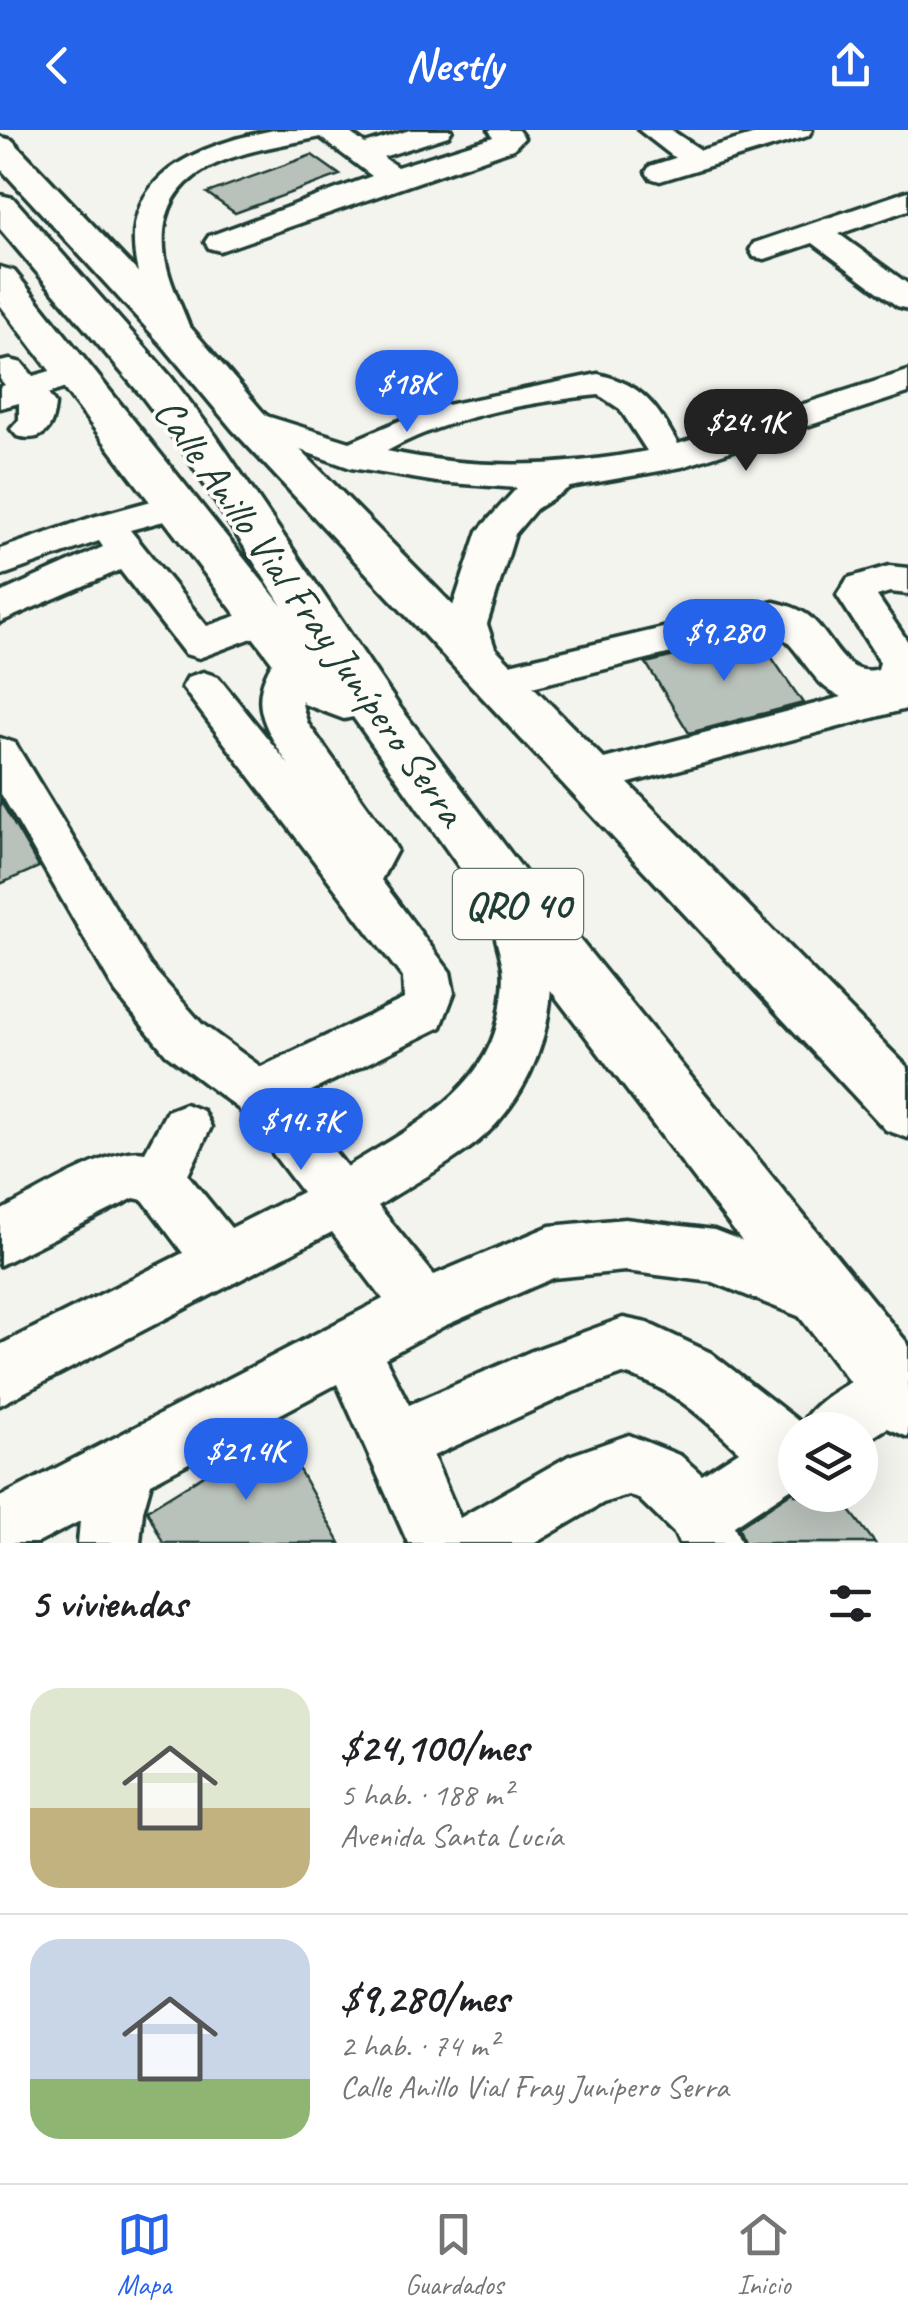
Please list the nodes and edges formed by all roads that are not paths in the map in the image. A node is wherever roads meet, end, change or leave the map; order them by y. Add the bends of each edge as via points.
1 (316, 130) edge
2 (328, 130) edge
3 (438, 130) edge
4 (503, 130) edge
5 (653, 130) edge
6 (798, 130) edge
7 (0, 147) edge
8 (361, 155) junction
9 (697, 161) junction
10 (660, 172) dead end
11 (394, 178) junction
12 (908, 200) edge
13 (0, 206) edge
14 (818, 232) junction
15 (220, 242) dead end
16 (765, 250) dead end
17 (0, 279) edge
18 (908, 298) edge
19 (177, 337) junction
20 (66, 363) junction
21 (9, 381) edge
22 (908, 381) edge
23 (246, 420) junction
24 (29, 428) dead end
25 (351, 457) junction
26 (669, 460) junction
27 (561, 478) junction
28 (177, 506) junction
29 (116, 538) junction
30 (0, 563) edge
31 (908, 580) edge
32 (0, 608) edge
33 (266, 619) junction
34 (296, 658) junction
35 (488, 675) junction
36 (203, 687) dead end
37 (908, 695) edge
38 (381, 719) junction
39 (0, 754) edge
40 (588, 778) junction
41 (352, 874) junction
42 (512, 896) junction
43 (257, 1093) junction
44 (908, 1110) edge
45 (185, 1127) dead end
46 (159, 1179) junction
47 (342, 1199) junction
48 (0, 1239) edge
49 (223, 1261) junction
50 (826, 1300) junction
51 (424, 1307) junction
52 (350, 1349) junction
53 (0, 1376) edge
54 (903, 1394) edge
55 (868, 1412) edge
56 (778, 1429) edge
57 (396, 1442) junction
58 (126, 1464) junction
59 (778, 1467) edge
60 (704, 1528) edge
61 (0, 1530) edge
62 (110, 1543) edge
63 (439, 1543) edge
64 (476, 1543) edge

1 - 19 street via 208,156 168,180 150,212 149,252
2 - 8 street
3 - 8 street
4 - 11 street via 510,138 504,143
5 - 9 street
6 - 9 street
7 - 19 highway, Calle Anillo Vial Fray Junípero Serra
8 - 11 street
9 - 10 street
11 - 15 street
12 - 14 street
13 - 38 highway, Calle Anillo Vial Fray Junípero Serra / QRO 40 via 200,444
14 - 16 street
14 - 18 street
17 - 20 highway
19 - 23 highway, Calle Anillo Vial Fray Junípero Serra
20 - 21 street
20 - 28 highway
21 - 24 street via 38,404 36,424
22 - 26 street
23 - 25 street
23 - 35 highway, Calle Anillo Vial Fray Junípero Serra
25 - 26 street via 385,434 440,415 598,384 629,395
25 - 27 street via 408,469
26 - 27 street
27 - 35 street via 523,501 497,531 467,624
28 - 29 street
28 - 33 highway
29 - 30 street
29 - 32 street
29 - 33 street via 200,644
31 - 35 street via 888,579 857,595 900,662 896,678 872,688 848,686 833,676 787,618 774,614
33 - 34 highway
34 - 38 highway via 322,690
34 - 41 street via 280,680 279,705 288,729 374,850 368,865
35 - 40 highway, Calle Anillo Vial Fray Junípero Serra
36 - 41 street
37 - 40 street
38 - 42 highway, Calle Anillo Vial Fray Junípero Serra / QRO 40
39 - 43 street via 132,979 164,1020
40 - 44 highway, Calle Anillo Vial Fray Junípero Serra
41 - 43 street via 426,972 430,993 424,1012
42 - 47 street via 529,978 524,1022 504,1070 456,1128
42 - 50 highway, Calle Anillo Vial Fray Junípero Serra / QRO 40
43 - 47 street
45 - 46 street
46 - 48 street via 134,1174 116,1180
46 - 49 street
47 - 49 street
47 - 51 street
49 - 53 street
50 - 51 street via 714,1256 624,1246 550,1252
50 - 54 highway, Calle Anillo Vial Fray Junípero Serra / QRO 40
51 - 52 street
52 - 57 street
52 - 58 street
54 - 55 street
56 - 57 street via 664,1357 619,1344
57 - 63 street
58 - 61 street
58 - 62 street
59 - 60 street
60 - 64 street via 660,1477 630,1465 590,1477

